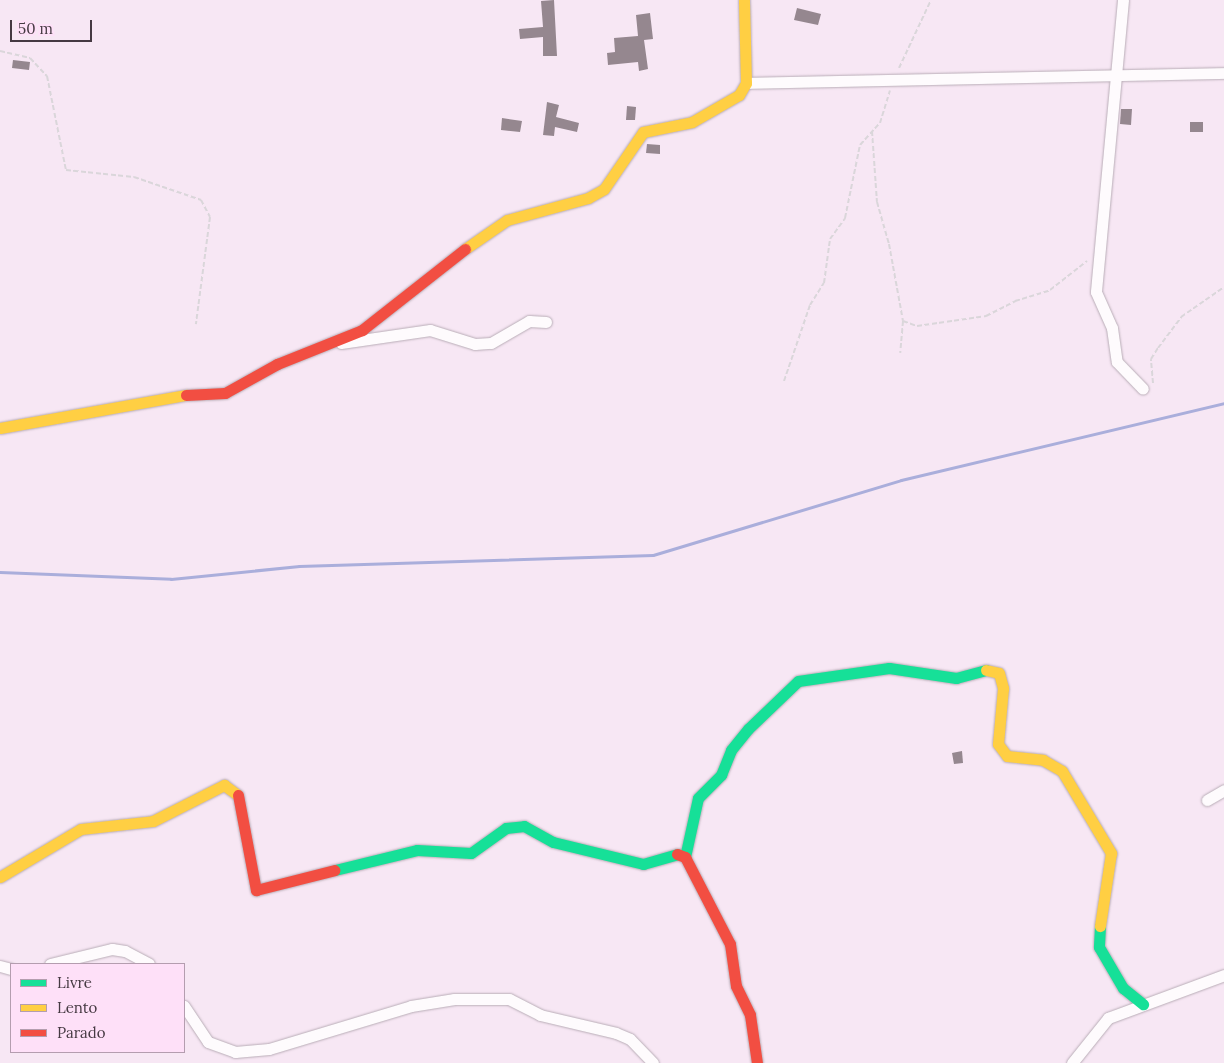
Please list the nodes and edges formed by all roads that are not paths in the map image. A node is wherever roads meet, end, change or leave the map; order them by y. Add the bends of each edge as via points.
1 (744, 0) edge
2 (1123, 0) edge
3 (1224, 73) edge
4 (1116, 76) junction
5 (746, 83) junction
6 (546, 322) dead end
7 (337, 343) junction
8 (1148, 389) road end
9 (0, 428) edge
10 (1224, 790) edge
11 (1207, 800) dead end
12 (685, 857) junction
13 (0, 877) edge
14 (54, 963) edge
15 (147, 963) edge
16 (1224, 975) edge
17 (1143, 1004) junction
18 (185, 1008) edge
19 (653, 1063) edge
20 (757, 1063) edge
21 (1072, 1063) edge

1 - 5 street
2 - 4 street
3 - 4 street
4 - 5 street
4 - 8 street via 1096,292 1112,328 1112,350
5 - 7 street via 739,95 708,115 643,132 604,189 588,198 507,220 432,270 370,325
6 - 7 street via 529,321 491,343 475,344 430,330
7 - 9 street via 277,364 225,392 160,396
10 - 11 street
12 - 13 street via 675,854 643,864 554,842 524,826 506,828 471,853 417,850 256,890 242,830 241,797 224,785 153,821 105,822 81,829
12 - 17 street via 698,798 721,775 731,750 748,728 798,680 889,668 956,678 992,668 999,673 1003,688 997,717 998,744 1007,756 1043,760 1062,771 1112,853 1102,890 1099,946 1123,988
12 - 20 street via 730,944 736,986 750,1015
14 - 15 street via 112,949 125,951
16 - 17 street
17 - 21 street via 1108,1018
18 - 19 street via 208,1042 235,1052 269,1049 411,1006 454,999 509,999 540,1015 630,1039

